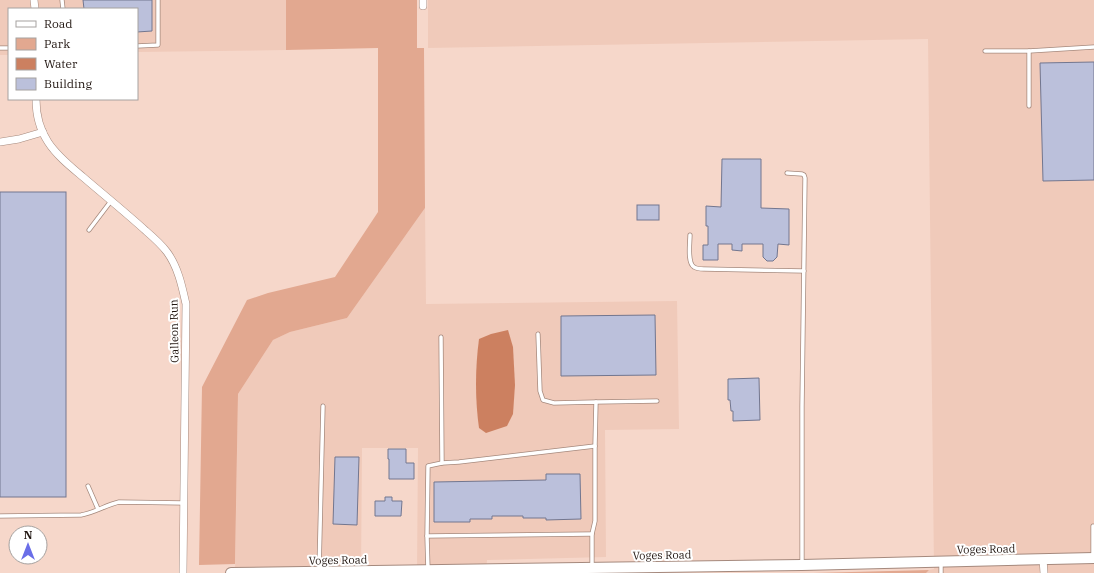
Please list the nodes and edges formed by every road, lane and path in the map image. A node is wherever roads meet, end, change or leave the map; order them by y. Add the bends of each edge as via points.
1 (158, 0) edge
2 (138, 46) edge
3 (1094, 47) edge
4 (985, 51) dead end
5 (1029, 51) junction
6 (36, 100) edge
7 (1029, 106) dead end
8 (43, 132) junction
9 (0, 142) edge
10 (787, 174) dead end
11 (111, 201) junction
12 (89, 230) dead end
13 (690, 236) dead end
14 (804, 270) junction
15 (538, 334) dead end
16 (441, 337) dead end
17 (657, 401) dead end
18 (596, 402) junction
19 (322, 406) dead end
20 (595, 446) junction
21 (442, 463) junction
22 (88, 486) dead end
23 (184, 502) junction
24 (98, 509) junction
25 (0, 516) edge
26 (1093, 526) edge
27 (592, 534) junction
28 (427, 536) junction
29 (1094, 558) edge
30 (1043, 559) junction
31 (941, 562) junction
32 (592, 568) junction
33 (802, 569) edge
34 (319, 572) junction
35 (428, 572) edge
36 (183, 573) edge
37 (231, 573) edge
38 (274, 573) edge
39 (941, 573) edge
40 (1044, 573) edge

1 - 2 lane via 158,45
3 - 5 lane
4 - 5 lane
5 - 7 lane
6 - 8 street, Galleon Run
8 - 9 street
8 - 11 street, Galleon Run via 48,142 67,163
10 - 14 lane via 802,174 806,178
11 - 12 lane
11 - 23 street, Galleon Run via 167,252 175,266 186,304
13 - 14 lane via 690,260 695,268
14 - 33 lane
15 - 18 lane via 540,391 543,400 554,403
16 - 21 lane
17 - 18 lane
18 - 20 lane
19 - 34 lane
20 - 21 lane
20 - 27 lane via 595,521
21 - 28 lane via 428,466
22 - 24 lane
23 - 24 lane via 119,502
23 - 36 street, Galleon Run
24 - 25 lane via 81,515
26 - 29 lane
27 - 28 lane
27 - 32 lane
28 - 35 lane
29 - 30 street, Voges Road
30 - 31 street, Voges Road
30 - 40 street
31 - 33 street, Voges Road
31 - 39 lane
32 - 33 street, Voges Road
32 - 35 street, Voges Road
34 - 35 street, Voges Road
34 - 38 street, Voges Road
37 - 38 street, Voges Road

